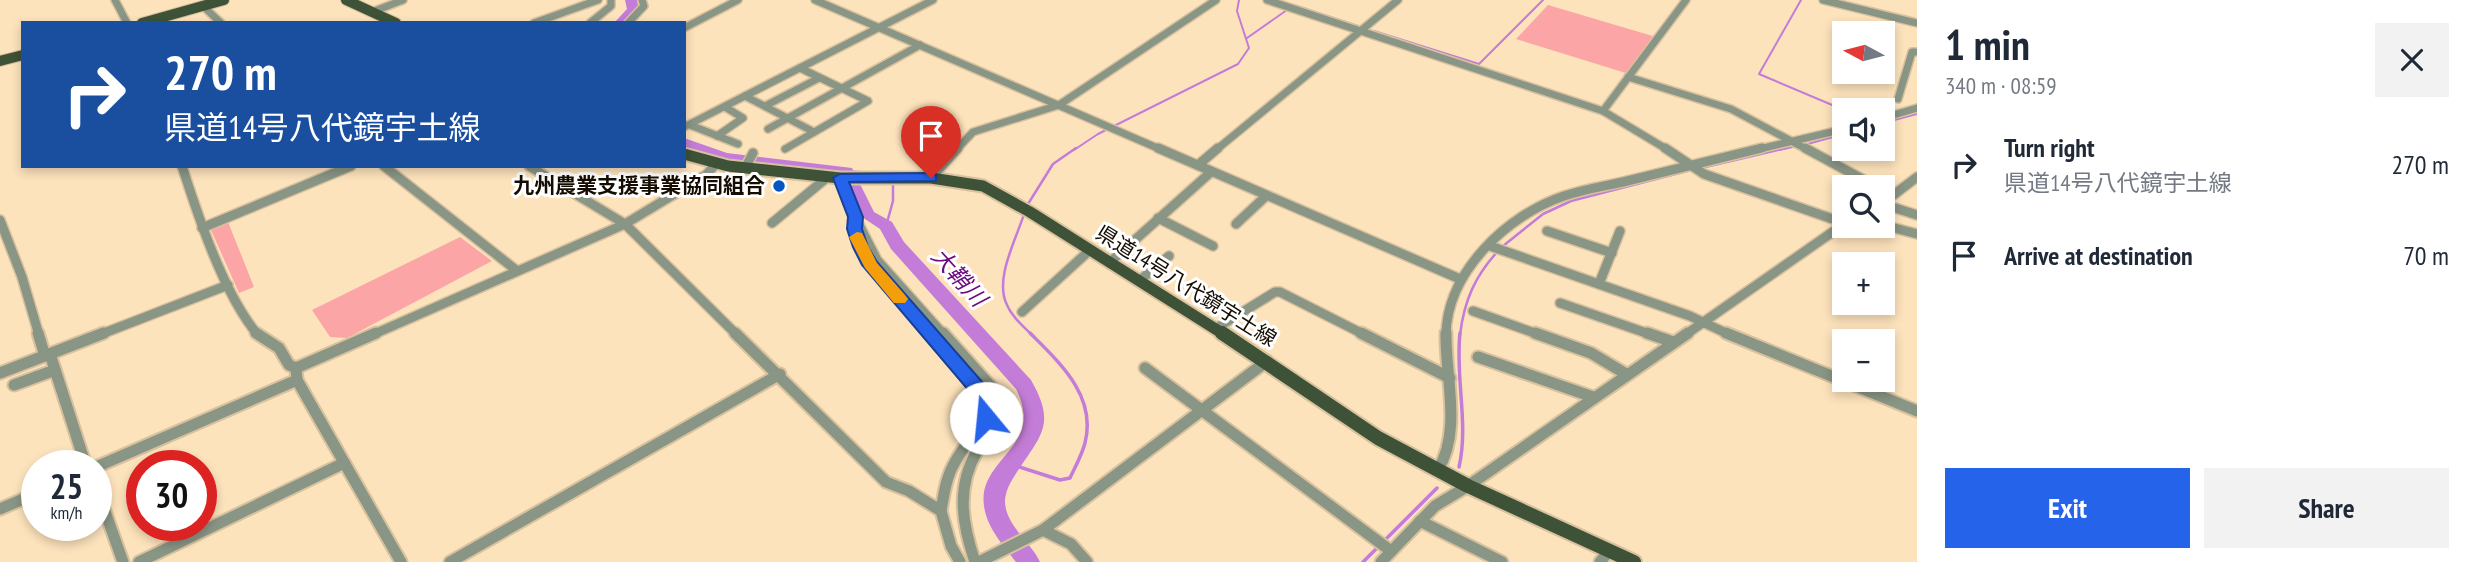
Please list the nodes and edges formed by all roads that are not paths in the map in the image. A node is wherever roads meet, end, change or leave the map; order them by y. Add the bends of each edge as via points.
1 (114, 0) edge
2 (224, 0) edge
3 (346, 0) edge
4 (403, 0) edge
5 (598, 0) edge
6 (611, 0) edge
7 (642, 0) edge
8 (738, 0) edge
9 (815, 0) edge
10 (933, 0) edge
11 (1216, 0) edge
12 (1267, 0) edge
13 (1398, 0) edge
14 (1686, 0) edge
15 (1823, 0) edge
16 (203, 6) junction
17 (372, 12) junction
18 (126, 21) edge
19 (149, 21) edge
20 (219, 21) edge
21 (392, 21) edge
22 (540, 21) edge
23 (592, 21) edge
24 (630, 21) edge
25 (1917, 23) edge
26 (879, 27) junction
27 (686, 28) edge
28 (1360, 31) junction
29 (920, 45) junction
30 (1917, 52) edge
31 (21, 56) edge
32 (0, 61) edge
33 (800, 68) junction
34 (1628, 77) junction
35 (819, 78) junction
36 (841, 88) junction
37 (746, 96) junction
38 (1898, 99) dead end
39 (1059, 105) junction
40 (765, 106) junction
41 (725, 107) junction
42 (1917, 108) edge
43 (1603, 111) junction
44 (1895, 114) edge
45 (787, 118) junction
46 (687, 126) edge
47 (768, 129) dead end
48 (814, 132) junction
49 (1832, 132) edge
50 (717, 136) junction
51 (1793, 143) junction
52 (738, 144) dead end
53 (785, 149) dead end
54 (753, 153) dead end
55 (686, 155) edge
56 (716, 164) junction
57 (1198, 165) junction
58 (746, 166) junction
59 (183, 168) edge
60 (346, 168) edge
61 (386, 168) edge
62 (532, 168) edge
63 (1696, 168) junction
64 (1211, 172) junction
65 (1854, 175) edge
66 (825, 176) junction
67 (1917, 177) edge
68 (842, 178) junction
69 (931, 178) junction
70 (1895, 194) edge
71 (1266, 196) junction
72 (1895, 207) edge
73 (1917, 215) edge
74 (855, 217) junction
75 (1158, 218) junction
76 (1832, 219) edge
77 (0, 220) edge
78 (772, 223) dead end
79 (625, 224) junction
80 (1236, 224) dead end
81 (202, 228) junction
82 (1895, 228) edge
83 (1547, 232) dead end
84 (1620, 232) dead end
85 (1832, 232) edge
86 (1917, 234) edge
87 (1213, 246) dead end
88 (1494, 247) junction
89 (1090, 250) junction
90 (1612, 253) junction
91 (1169, 256) dead end
92 (1109, 262) junction
93 (516, 270) junction
94 (1460, 279) junction
95 (1139, 281) junction
96 (1599, 284) junction
97 (228, 285) junction
98 (1560, 303) dead end
99 (1022, 312) dead end
100 (1473, 312) dead end
101 (1702, 322) junction
102 (1214, 329) junction
103 (1673, 342) junction
104 (48, 355) junction
105 (1478, 357) dead end
106 (1267, 361) junction
107 (1145, 368) dead end
108 (55, 370) junction
109 (0, 373) edge
110 (296, 374) junction
111 (780, 374) junction
112 (1626, 374) junction
113 (1450, 378) junction
114 (14, 386) dead end
115 (1593, 397) junction
116 (1202, 409) junction
117 (1917, 411) edge
118 (81, 450) edge
119 (112, 460) edge
120 (344, 463) junction
121 (1438, 470) junction
122 (1468, 486) junction
123 (21, 500) edge
124 (0, 509) edge
125 (941, 511) junction
126 (1420, 521) junction
127 (112, 531) edge
128 (1037, 534) junction
129 (1389, 550) junction
130 (1604, 556) edge
131 (981, 561) edge
132 (123, 562) edge
133 (139, 562) edge
134 (401, 562) edge
135 (450, 562) edge
136 (960, 562) edge
137 (1087, 562) edge
138 (1381, 562) edge
139 (1502, 562) edge
140 (1633, 562) edge

1 - 18 street
2 - 16 main road
3 - 17 main road
4 - 17 street
5 - 22 street
6 - 23 street via 611,6
7 - 24 street via 644,6
8 - 27 street
9 - 26 street
10 - 26 street
11 - 39 street
12 - 28 street
13 - 28 street
14 - 34 street
15 - 25 street
16 - 19 main road
16 - 20 street
17 - 21 main road
26 - 29 street
26 - 33 street
28 - 43 street
28 - 57 street
29 - 36 street
29 - 39 street
30 - 38 street via 1912,52
31 - 32 main road
33 - 35 street
33 - 37 street
34 - 43 street
34 - 51 street via 1731,109
35 - 36 street
35 - 40 street
36 - 45 street
36 - 48 street via 868,101
37 - 40 street
37 - 41 street
39 - 57 street
39 - 69 street via 973,132
40 - 45 street
41 - 46 street
41 - 50 street via 743,118
42 - 44 street
43 - 63 street
45 - 47 street
45 - 48 street
46 - 50 street
48 - 53 street
49 - 51 street
50 - 52 street
51 - 63 street
51 - 65 street
54 - 58 street
55 - 56 main road, 県道14号八代鏡宇土線
56 - 58 main road, 県道14号八代鏡宇土線
56 - 79 street via 706,175
57 - 64 street
58 - 66 main road, 県道14号八代鏡宇土線
59 - 81 street
60 - 81 street
61 - 93 street
62 - 79 street
63 - 76 street
63 - 88 street via 1563,196 1536,209
64 - 71 street
64 - 75 street
66 - 68 main road, 県道14号八代鏡宇土線
66 - 78 street
67 - 70 street
68 - 69 main road, 県道14号八代鏡宇土線
68 - 74 street
69 - 89 main road, 県道14号八代鏡宇土線 via 983,186
71 - 80 street
71 - 94 street
72 - 73 street
74 - 125 street via 855,229 870,265 985,397 986,418 956,460
74 - 131 street via 877,260 995,391 999,401 1001,414 970,466 962,491 962,525
75 - 87 street
75 - 92 street
77 - 104 street
79 - 93 street
79 - 111 street
81 - 97 street
82 - 86 street
83 - 90 street
84 - 90 street
85 - 101 street
88 - 94 street
88 - 96 street
89 - 92 main road, 県道14号八代鏡宇土線
89 - 99 street
90 - 96 street
91 - 95 street
92 - 95 main road, 県道14号八代鏡宇土線
93 - 110 street
94 - 113 street via 1447,316
95 - 102 main road, 県道14号八代鏡宇土線
96 - 101 street
97 - 104 street
97 - 110 street via 252,328 279,348
98 - 103 street
100 - 112 street via 1591,353
101 - 103 street
101 - 117 street
102 - 106 main road, 県道14号八代鏡宇土線
102 - 113 street via 1280,292
103 - 112 street
104 - 108 street
104 - 109 street
105 - 115 street
106 - 116 street
106 - 121 main road, 県道14号八代鏡宇土線 via 1378,438
107 - 116 street
108 - 114 street
108 - 118 street
110 - 119 street
110 - 120 street
111 - 125 street via 886,482
111 - 135 street
112 - 115 street
113 - 121 street via 1450,444
115 - 122 street
116 - 128 street
116 - 129 street
120 - 133 street
120 - 134 street
121 - 122 main road, 県道14号八代鏡宇土線
122 - 126 street
122 - 130 main road, 県道14号八代鏡宇土線
123 - 124 street
125 - 136 street
126 - 129 street
126 - 139 street
127 - 132 street
128 - 131 street
128 - 137 street via 1071,544
129 - 138 street
130 - 140 main road, 県道14号八代鏡宇土線

